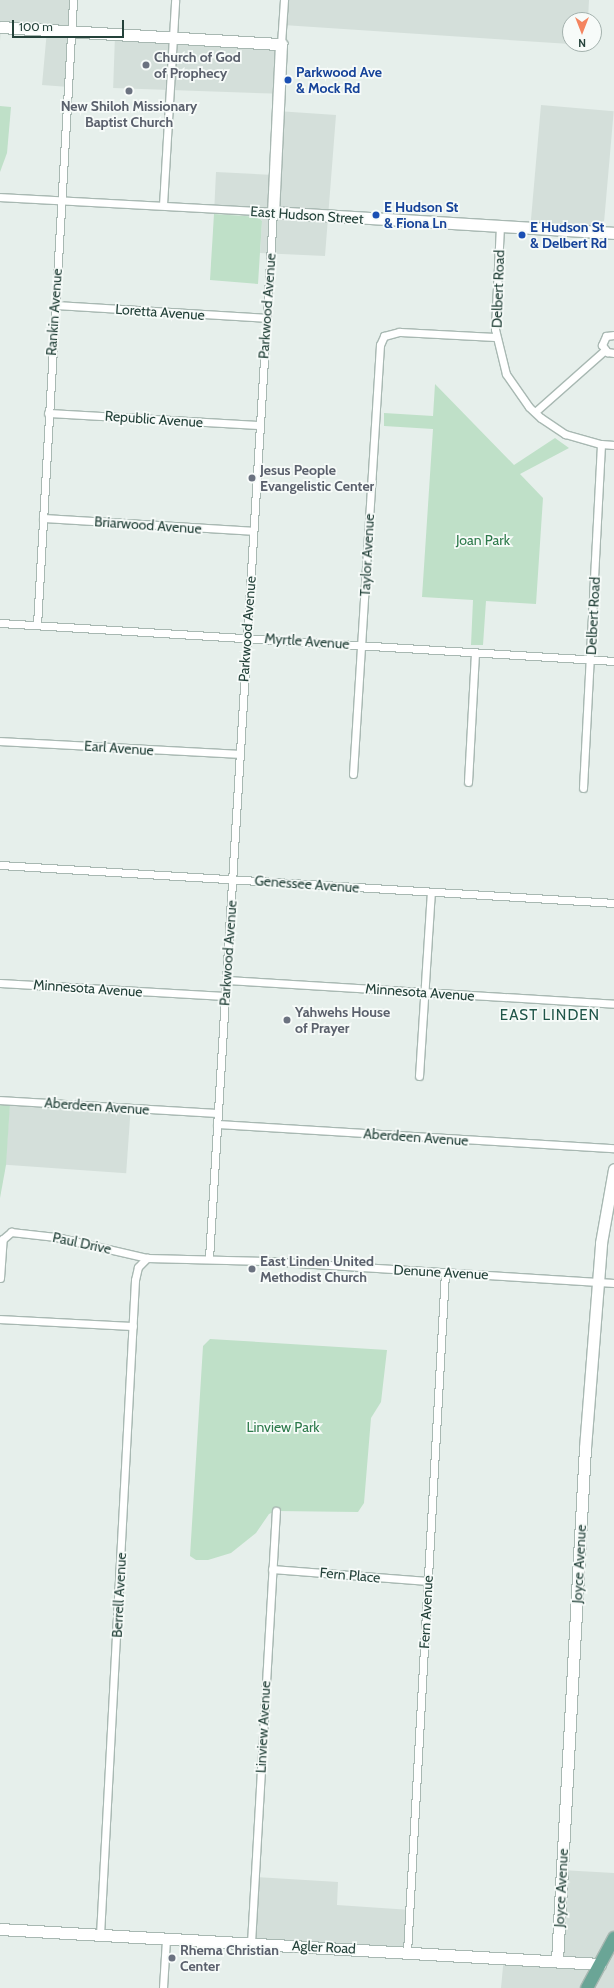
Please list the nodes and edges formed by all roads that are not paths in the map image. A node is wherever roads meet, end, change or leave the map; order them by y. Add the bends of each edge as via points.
1 (73, 0) edge
2 (176, 0) edge
3 (284, 0) edge
4 (0, 27) edge
5 (71, 32) junction
6 (174, 36) junction
7 (281, 44) junction
8 (0, 197) edge
9 (61, 200) junction
10 (163, 205) junction
11 (273, 212) junction
12 (500, 226) junction
13 (614, 233) edge
14 (55, 305) junction
15 (266, 318) junction
16 (614, 335) edge
17 (496, 338) junction
18 (605, 350) junction
19 (614, 353) edge
20 (535, 412) junction
21 (48, 413) junction
22 (259, 425) junction
23 (601, 444) junction
24 (614, 445) edge
25 (43, 518) junction
26 (253, 531) junction
27 (0, 623) edge
28 (37, 625) junction
29 (247, 637) junction
30 (361, 645) junction
31 (475, 652) junction
32 (591, 659) junction
33 (614, 661) edge
34 (0, 740) edge
35 (238, 754) junction
36 (353, 774) dead end
37 (468, 782) dead end
38 (583, 788) dead end
39 (0, 865) edge
40 (232, 879) junction
41 (431, 892) junction
42 (614, 903) edge
43 (227, 980) junction
44 (0, 983) edge
45 (424, 992) junction
46 (225, 996) junction
47 (614, 1004) edge
48 (419, 1076) dead end
49 (0, 1100) edge
50 (218, 1113) junction
51 (217, 1124) junction
52 (614, 1148) edge
53 (614, 1169) edge
54 (147, 1258) junction
55 (209, 1259) junction
56 (445, 1272) junction
57 (0, 1278) edge
58 (598, 1282) junction
59 (614, 1282) edge
60 (0, 1319) edge
61 (133, 1326) junction
62 (276, 1511) dead end
63 (272, 1569) junction
64 (428, 1581) junction
65 (0, 1929) edge
66 (100, 1935) junction
67 (614, 1938) edge
68 (166, 1939) junction
69 (251, 1943) junction
70 (407, 1952) junction
71 (557, 1961) junction
72 (600, 1964) junction
73 (163, 1988) edge
74 (586, 1988) edge

1 - 5 street, Rankin Avenue
2 - 6 street
3 - 7 street, Parkwood Avenue
4 - 5 main road
5 - 6 main road
5 - 9 street, Rankin Avenue
6 - 7 main road
6 - 10 street
7 - 11 main road, Parkwood Avenue
8 - 9 street, East Hudson Street
9 - 10 street, East Hudson Street
9 - 14 street, Rankin Avenue
10 - 11 street, East Hudson Street
11 - 12 main road, East Hudson Street
11 - 15 street, Parkwood Avenue
12 - 13 main road, East Hudson Street
12 - 17 street, Delbert Road
14 - 15 street, Loretta Avenue
14 - 21 street, Rankin Avenue
15 - 22 street, Parkwood Avenue
16 - 18 street via 604,338 602,345
17 - 20 street, Delbert Road via 506,374
17 - 30 street, Taylor Avenue via 399,332 384,336 378,354
18 - 19 street
18 - 20 street
20 - 23 street via 565,434
21 - 22 street, Republic Avenue
21 - 25 street, Rankin Avenue
22 - 26 street, Parkwood Avenue
23 - 24 street
23 - 32 street, Delbert Road
25 - 26 street, Briarwood Avenue
25 - 28 street, Rankin Avenue
26 - 29 street, Parkwood Avenue
27 - 28 street, Myrtle Avenue
28 - 29 street, Myrtle Avenue
29 - 30 street, Myrtle Avenue
29 - 35 street, Parkwood Avenue
30 - 31 street, Myrtle Avenue
30 - 36 street, Taylor Avenue
31 - 32 street, Myrtle Avenue
31 - 37 street
32 - 33 street, Myrtle Avenue
32 - 38 street, Delbert Road
34 - 35 street, Earl Avenue
35 - 40 street, Parkwood Avenue
39 - 40 street, Genessee Avenue
40 - 41 street, Genessee Avenue
40 - 43 street, Parkwood Avenue
41 - 42 street, Genessee Avenue
41 - 45 street
43 - 45 street, Minnesota Avenue
43 - 46 street, Parkwood Avenue
44 - 46 street, Minnesota Avenue
45 - 47 street, Minnesota Avenue
45 - 48 street
46 - 50 street, Parkwood Avenue
49 - 50 street, Aberdeen Avenue
50 - 51 street, Parkwood Avenue
51 - 52 street, Aberdeen Avenue
51 - 55 street, Parkwood Avenue
53 - 58 main road, Joyce Avenue via 606,1206
54 - 55 street, Denune Avenue
54 - 57 street, Paul Drive via 56,1237 6,1233 3,1239
54 - 61 street, Berrell Avenue via 138,1267 135,1280
55 - 56 street, Denune Avenue
56 - 58 street, Denune Avenue
56 - 64 street, Fern Avenue
58 - 59 street, Denune Avenue
58 - 71 main road, Joyce Avenue via 585,1456
60 - 61 street
61 - 66 street, Berrell Avenue
62 - 63 street, Linview Avenue
63 - 64 street, Fern Place
63 - 69 street, Linview Avenue
64 - 70 street, Fern Avenue
65 - 66 main road, Agler Road
66 - 68 main road, Agler Road
67 - 72 main road
68 - 69 main road, Agler Road
68 - 73 street
69 - 70 main road, Agler Road
70 - 71 main road, Agler Road
71 - 72 main road, Agler Road
72 - 74 main road

